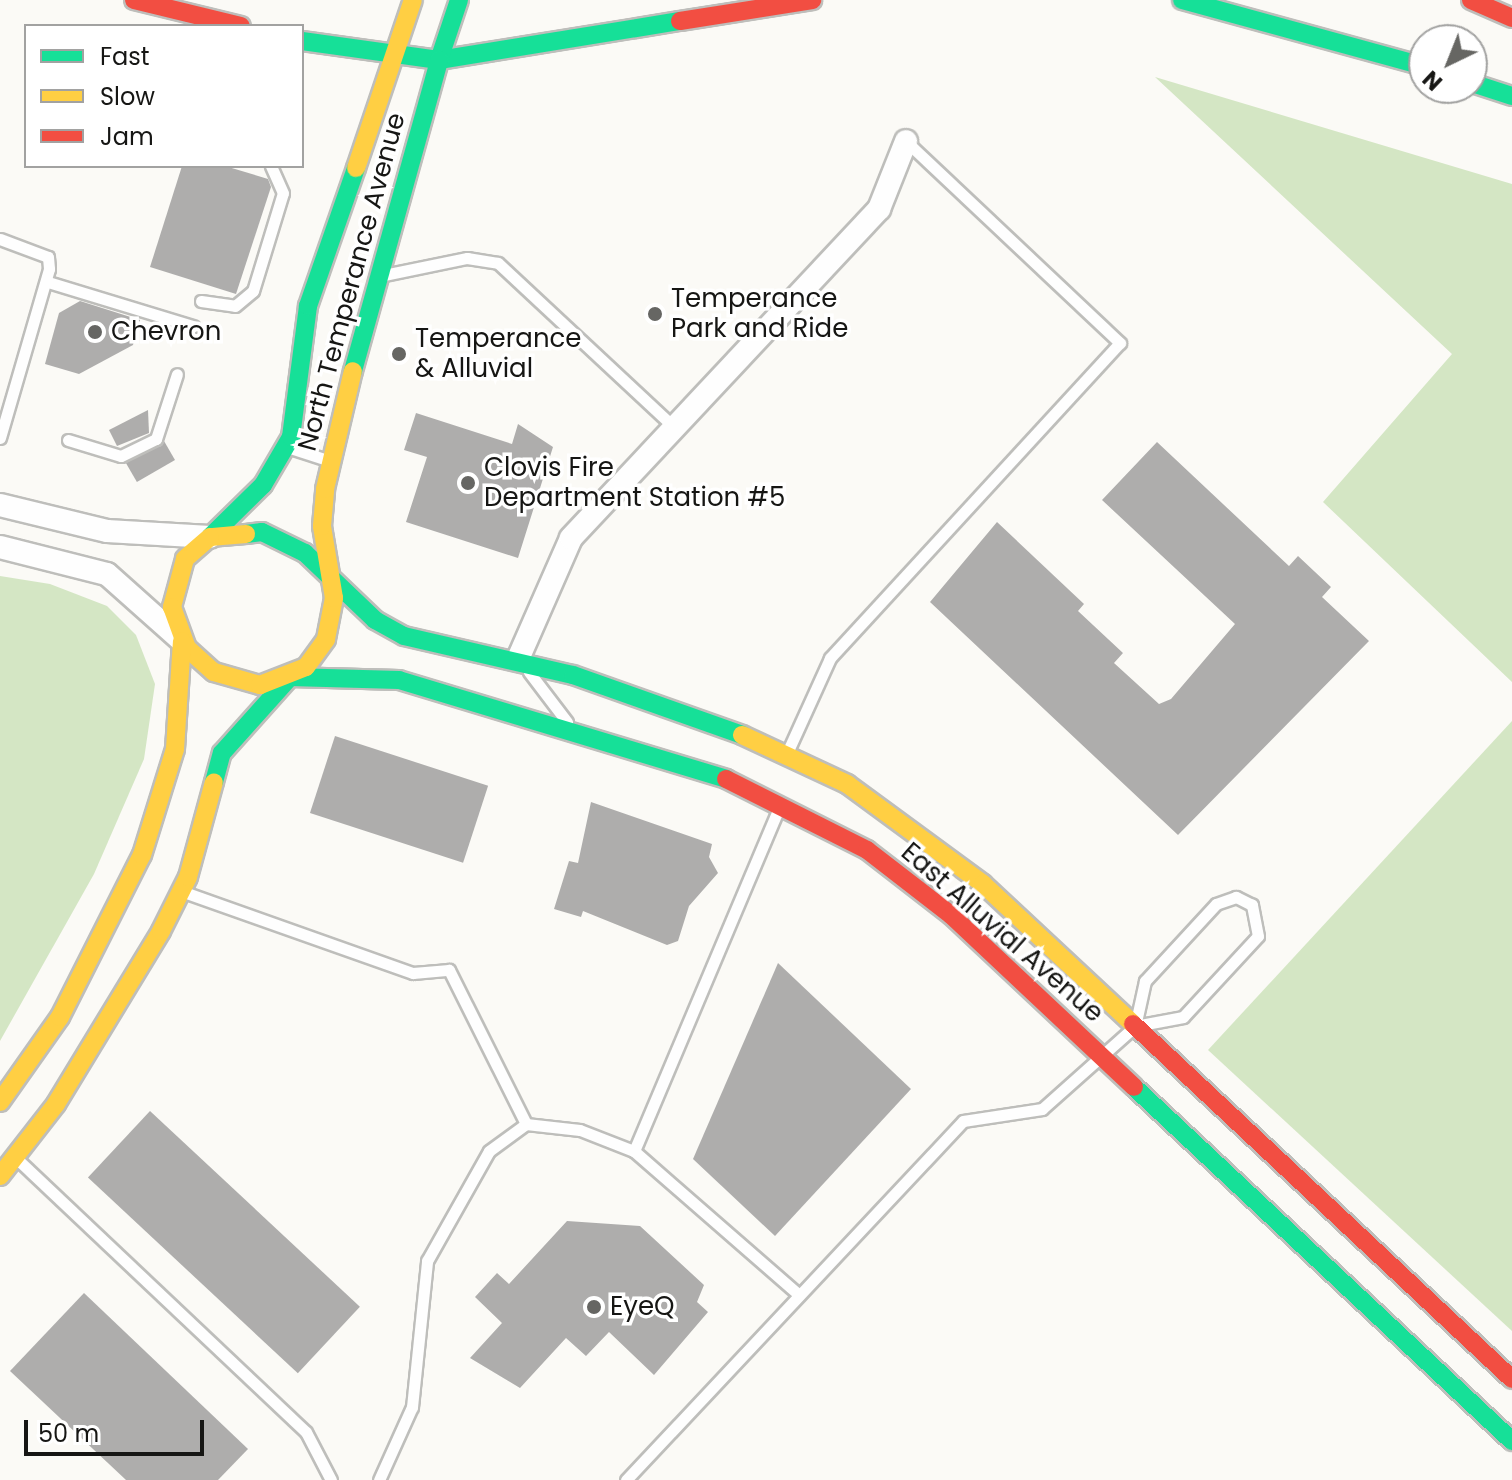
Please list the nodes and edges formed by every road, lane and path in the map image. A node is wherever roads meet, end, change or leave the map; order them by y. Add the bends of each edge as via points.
1 (134, 0) edge
2 (413, 0) edge
3 (459, 0) edge
4 (812, 0) edge
5 (1182, 0) edge
6 (1471, 0) edge
7 (1512, 18) edge
8 (233, 24) edge
9 (304, 41) edge
10 (392, 57) junction
11 (439, 60) junction
12 (1408, 62) edge
13 (1488, 88) edge
14 (1512, 96) edge
15 (906, 141) joint
16 (272, 168) edge
17 (0, 239) edge
18 (375, 277) junction
19 (48, 282) junction
20 (201, 301) dead end
21 (193, 326) dead end
22 (177, 374) dead end
23 (673, 426) junction
24 (0, 438) edge
25 (68, 440) dead end
26 (287, 447) junction
27 (331, 461) junction
28 (0, 505) edge
29 (210, 537) junction
30 (0, 547) edge
31 (332, 581) junction
32 (182, 641) junction
33 (518, 659) junction
34 (290, 677) junction
35 (571, 728) junction
36 (787, 753) junction
37 (782, 801) junction
38 (181, 891) junction
39 (1135, 1026) junction
40 (1101, 1055) junction
41 (0, 1102) edge
42 (526, 1124) junction
43 (634, 1151) junction
44 (15, 1157) junction
45 (0, 1176) edge
46 (799, 1295) junction
47 (1512, 1379) edge
48 (1512, 1441) edge
49 (331, 1480) edge
50 (379, 1480) edge
51 (626, 1480) edge

1 - 8 main road
2 - 10 main road, North Temperance Avenue
3 - 11 main road, North Temperance Avenue
4 - 11 main road
5 - 12 main road
6 - 7 main road
9 - 10 main road
10 - 11 main road
10 - 26 main road, North Temperance Avenue via 308,306
11 - 18 main road, North Temperance Avenue
13 - 14 main road
15 - 23 street via 879,209
15 - 36 lane via 1120,343 837,649
16 - 20 lane via 283,193 253,291 235,306
17 - 19 lane via 48,257
18 - 23 lane via 467,258 498,263
18 - 27 main road, North Temperance Avenue
19 - 21 lane
19 - 24 lane
22 - 25 lane via 156,439 121,456
23 - 33 street via 566,545
26 - 27 lane
26 - 29 main road, North Temperance Avenue via 263,485
27 - 31 main road, North Temperance Avenue via 322,526
28 - 29 street via 107,531
29 - 31 main road via 277,537
29 - 32 main road via 175,581 173,620
30 - 32 street via 107,574
31 - 33 main road, East Alluvial Avenue via 404,636
31 - 34 main road via 326,639
32 - 34 main road via 229,679 260,685
32 - 41 main road via 175,749 142,855 60,1017
33 - 35 lane
33 - 36 main road, East Alluvial Avenue
34 - 35 main road, East Alluvial Avenue via 399,680
34 - 38 main road via 222,753
35 - 37 main road, East Alluvial Avenue
36 - 39 main road, East Alluvial Avenue via 923,834
37 - 40 main road, East Alluvial Avenue via 918,887
37 - 43 lane
38 - 42 lane via 413,973 449,970
38 - 44 main road via 92,1050
39 - 39 lane via 1183,1017 1258,936 1252,905 1236,897 1216,904 1145,981
39 - 40 lane
39 - 47 main road, East Alluvial Avenue
40 - 46 lane via 1042,1109 963,1121
40 - 48 main road, East Alluvial Avenue
42 - 43 lane via 580,1130
42 - 50 lane via 489,1151 427,1261 412,1407
43 - 46 lane
44 - 45 main road
44 - 49 lane via 306,1432
46 - 51 lane

